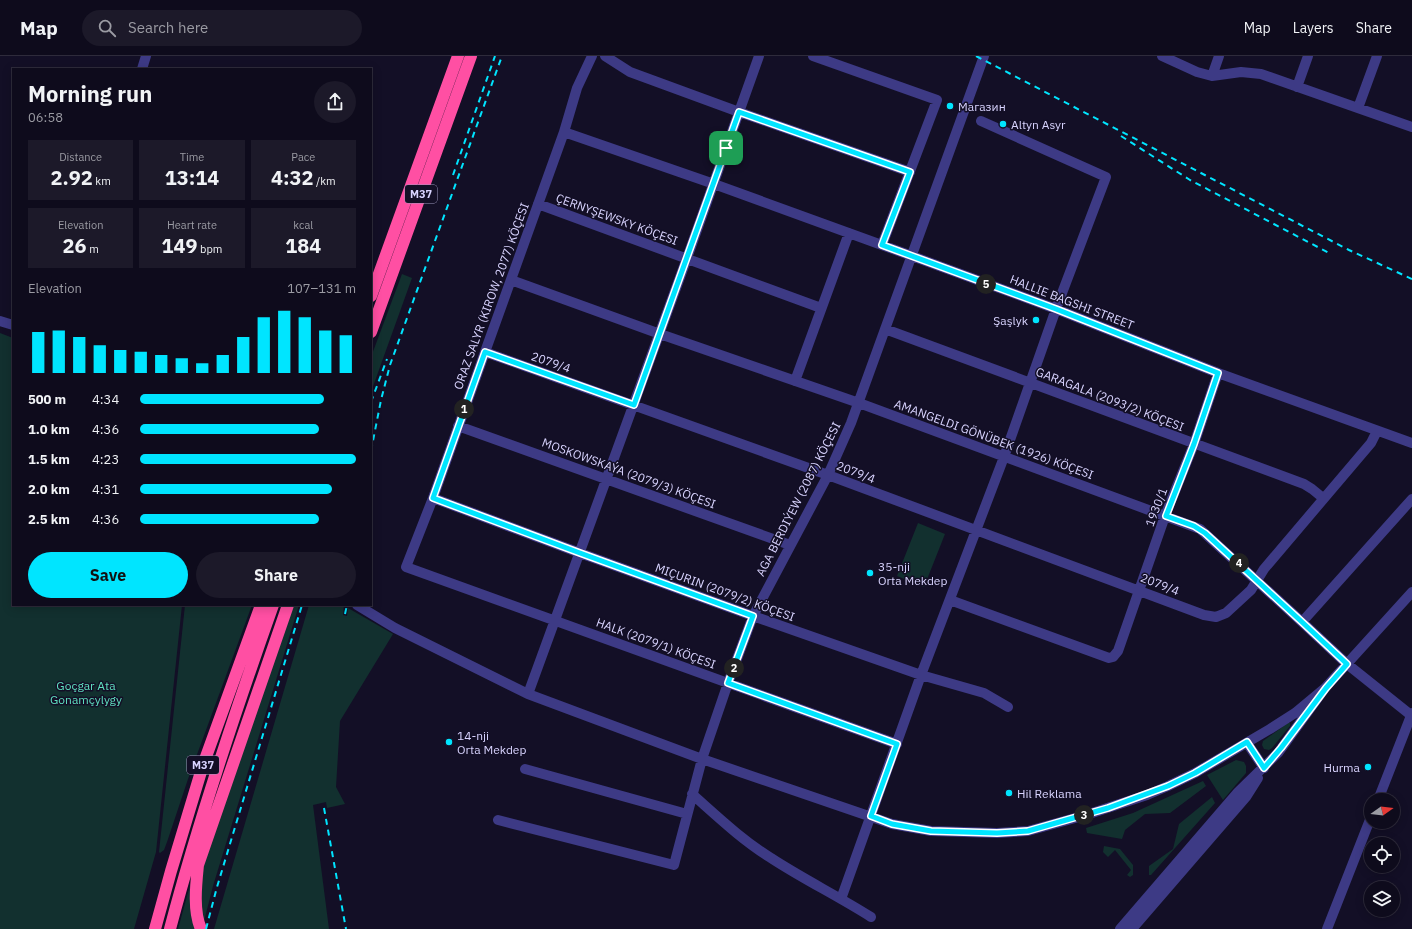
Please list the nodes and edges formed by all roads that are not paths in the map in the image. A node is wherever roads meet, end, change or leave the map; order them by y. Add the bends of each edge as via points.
1 (146, 56) edge
2 (458, 56) edge
3 (472, 56) edge
4 (592, 56) edge
5 (759, 56) edge
6 (813, 56) edge
7 (984, 56) edge
8 (1162, 56) edge
9 (1219, 56) edge
10 (1308, 56) edge
11 (1377, 56) edge
12 (606, 57) edge
13 (142, 68) edge
14 (1212, 76) junction
15 (1297, 87) junction
16 (1358, 108) junction
17 (739, 112) junction
18 (981, 121) dead end
19 (1412, 127) edge
20 (564, 132) junction
21 (910, 172) junction
22 (714, 184) junction
23 (538, 204) junction
24 (849, 233) junction
25 (882, 245) junction
26 (912, 256) junction
27 (687, 258) junction
28 (511, 280) junction
29 (372, 293) edge
30 (821, 308) junction
31 (1056, 309) junction
32 (0, 321) edge
33 (12, 325) edge
34 (372, 329) edge
35 (885, 329) junction
36 (660, 334) junction
37 (485, 352) junction
38 (1218, 373) junction
39 (795, 381) junction
40 (1030, 383) junction
41 (859, 403) junction
42 (634, 405) junction
43 (458, 426) junction
44 (1377, 431) junction
45 (1412, 443) edge
46 (1194, 444) junction
47 (1004, 457) junction
48 (828, 475) junction
49 (607, 479) junction
50 (433, 498) junction
51 (1323, 498) junction
52 (1412, 499) edge
53 (1166, 516) junction
54 (976, 531) junction
55 (790, 545) junction
56 (580, 553) junction
57 (406, 567) joint
58 (1256, 580) junction
59 (1139, 590) junction
60 (1412, 592) edge
61 (950, 600) junction
62 (261, 606) edge
63 (273, 606) edge
64 (288, 606) edge
65 (359, 606) edge
66 (753, 616) junction
67 (555, 621) junction
68 (1302, 622) junction
69 (1347, 664) junction
70 (921, 675) junction
71 (728, 683) junction
72 (1326, 688) junction
73 (528, 694) junction
74 (1008, 707) dead end
75 (1412, 715) edge
76 (1247, 742) junction
77 (897, 744) junction
78 (702, 759) junction
79 (1264, 768) junction
80 (525, 769) dead end
81 (1381, 793) edge
82 (692, 794) junction
83 (687, 814) junction
84 (871, 816) junction
85 (498, 820) dead end
86 (1366, 829) edge
87 (841, 899) junction
88 (871, 917) dead end
89 (155, 929) edge
90 (170, 929) edge
91 (201, 929) edge
92 (1120, 929) edge
93 (1132, 929) edge
94 (1327, 929) edge

1 - 13 street
2 - 29 highway, M37
3 - 34 highway, M37
4 - 20 street, ORAZ SALYR (KIROW, 2077) KÖÇESI via 577,88
5 - 17 street
6 - 21 street via 937,100
7 - 26 street, AGA BERDIÝEW (2087) KÖÇESI
8 - 14 street
9 - 14 street
10 - 15 street
11 - 16 street
12 - 17 street via 630,72
14 - 15 street via 1241,72 1257,73
15 - 16 street
16 - 19 street
17 - 21 street
17 - 22 street
18 - 31 street via 1106,177
20 - 22 street, HALLIE BAGSHI STREET
20 - 23 street, ORAZ SALYR (KIROW, 2077) KÖÇESI
21 - 25 street
22 - 24 street, HALLIE BAGSHI STREET
22 - 27 street
23 - 27 street, ÇERNYŞEWSKY KÖÇESI
23 - 28 street, ORAZ SALYR (KIROW, 2077) KÖÇESI
24 - 25 street, HALLIE BAGSHI STREET
24 - 30 street
25 - 26 street, HALLIE BAGSHI STREET
26 - 31 street, HALLIE BAGSHI STREET
26 - 35 street, AGA BERDIÝEW (2087) KÖÇESI
27 - 30 street, ÇERNYŞEWSKY KÖÇESI
27 - 36 street
28 - 36 street, AMANGELDI GÖNÜBEK (1926) KÖÇESI
28 - 37 street, ORAZ SALYR (KIROW, 2077) KÖÇESI
30 - 39 street
31 - 38 street, HALLIE BAGSHI STREET
31 - 40 street
32 - 33 street
35 - 40 street, GARAGALA (2093/2) KÖÇESI
35 - 41 street, AGA BERDIÝEW (2087) KÖÇESI
36 - 39 street, AMANGELDI GÖNÜBEK (1926) KÖÇESI
36 - 42 street
37 - 42 street, 2079/4 / 2079/4
37 - 43 street, ORAZ SALYR (KIROW, 2077) KÖÇESI
38 - 44 street, HALLIE BAGSHI STREET
38 - 46 street, 1930/1
39 - 41 street, AMANGELDI GÖNÜBEK (1926) KÖÇESI
40 - 46 street, GARAGALA (2093/2) KÖÇESI
40 - 47 street
41 - 47 street, AMANGELDI GÖNÜBEK (1926) KÖÇESI
41 - 48 street, AGA BERDIÝEW (2087) KÖÇESI
42 - 48 street, 2079/4 / 2079/4
42 - 49 street
43 - 49 street, MOSKOWSKAÝA (2079/3) KÖÇESI
43 - 50 street, ORAZ SALYR (KIROW, 2077) KÖÇESI
44 - 45 street, HALLIE BAGSHI STREET
44 - 51 street via 1372,443
46 - 51 street, GARAGALA (2093/2) KÖÇESI via 1304,484
46 - 53 street, 1930/1
47 - 53 street, AMANGELDI GÖNÜBEK (1926) KÖÇESI
47 - 54 street
48 - 54 street, 2079/4 / 2079/4
48 - 55 street, AGA BERDIÝEW (2087) KÖÇESI
49 - 55 street, MOSKOWSKAÝA (2079/3) KÖÇESI
49 - 56 street
50 - 56 street, MIÇURIN (2079/2) KÖÇESI
50 - 57 street, ORAZ SALYR (KIROW, 2077) KÖÇESI
51 - 58 street
52 - 68 street
53 - 58 street, AMANGELDI GÖNÜBEK (1926) KÖÇESI via 1200,529
53 - 59 street, 1930/1
54 - 59 street, 2079/4 / 2079/4
54 - 61 street
55 - 66 street, AGA BERDIÝEW (2087) KÖÇESI
56 - 66 street, MIÇURIN (2079/2) KÖÇESI
56 - 67 street
57 - 67 street, HALK (2079/1) KÖÇESI
58 - 59 street, 2079/4 / 2079/4 via 1251,590 1226,613 1216,617 1204,615
58 - 68 street, AMANGELDI GÖNÜBEK (1926) KÖÇESI
59 - 61 street, 1930/1 via 1118,650 1109,658
60 - 69 street
61 - 70 street
62 - 89 highway, M37 via 203,765
63 - 90 highway, M37 via 216,770
64 - 91 highway via 198,865 196,898
65 - 73 street via 395,628
66 - 70 street, MIÇURIN (2079/2) KÖÇESI
66 - 71 street, AGA BERDIÝEW (2087) KÖÇESI
67 - 71 street, HALK (2079/1) KÖÇESI
67 - 73 street
68 - 69 street, AMANGELDI GÖNÜBEK (1926) KÖÇESI
69 - 72 street
69 - 75 street, AMANGELDI GÖNÜBEK (1926) KÖÇESI
70 - 74 street, MIÇURIN (2079/2) KÖÇESI via 984,693
70 - 77 street
71 - 77 street, HALK (2079/1) KÖÇESI
71 - 78 street, AGA BERDIÝEW (2087) KÖÇESI
72 - 76 street via 1282,721
72 - 79 street
73 - 78 street
75 - 81 street
76 - 79 street
76 - 84 street via 1168,786 1108,808 1028,831 931,831 892,824
77 - 84 street
78 - 82 street, AGA BERDIÝEW (2087) KÖÇESI
78 - 84 street
79 - 92 street via 1238,792
79 - 93 street via 1246,797
80 - 83 street
82 - 83 street, AGA BERDIÝEW (2087) KÖÇESI
82 - 87 street via 752,846
83 - 85 street, AGA BERDIÝEW (2087) KÖÇESI via 674,865
84 - 87 street
86 - 94 street
87 - 88 street

